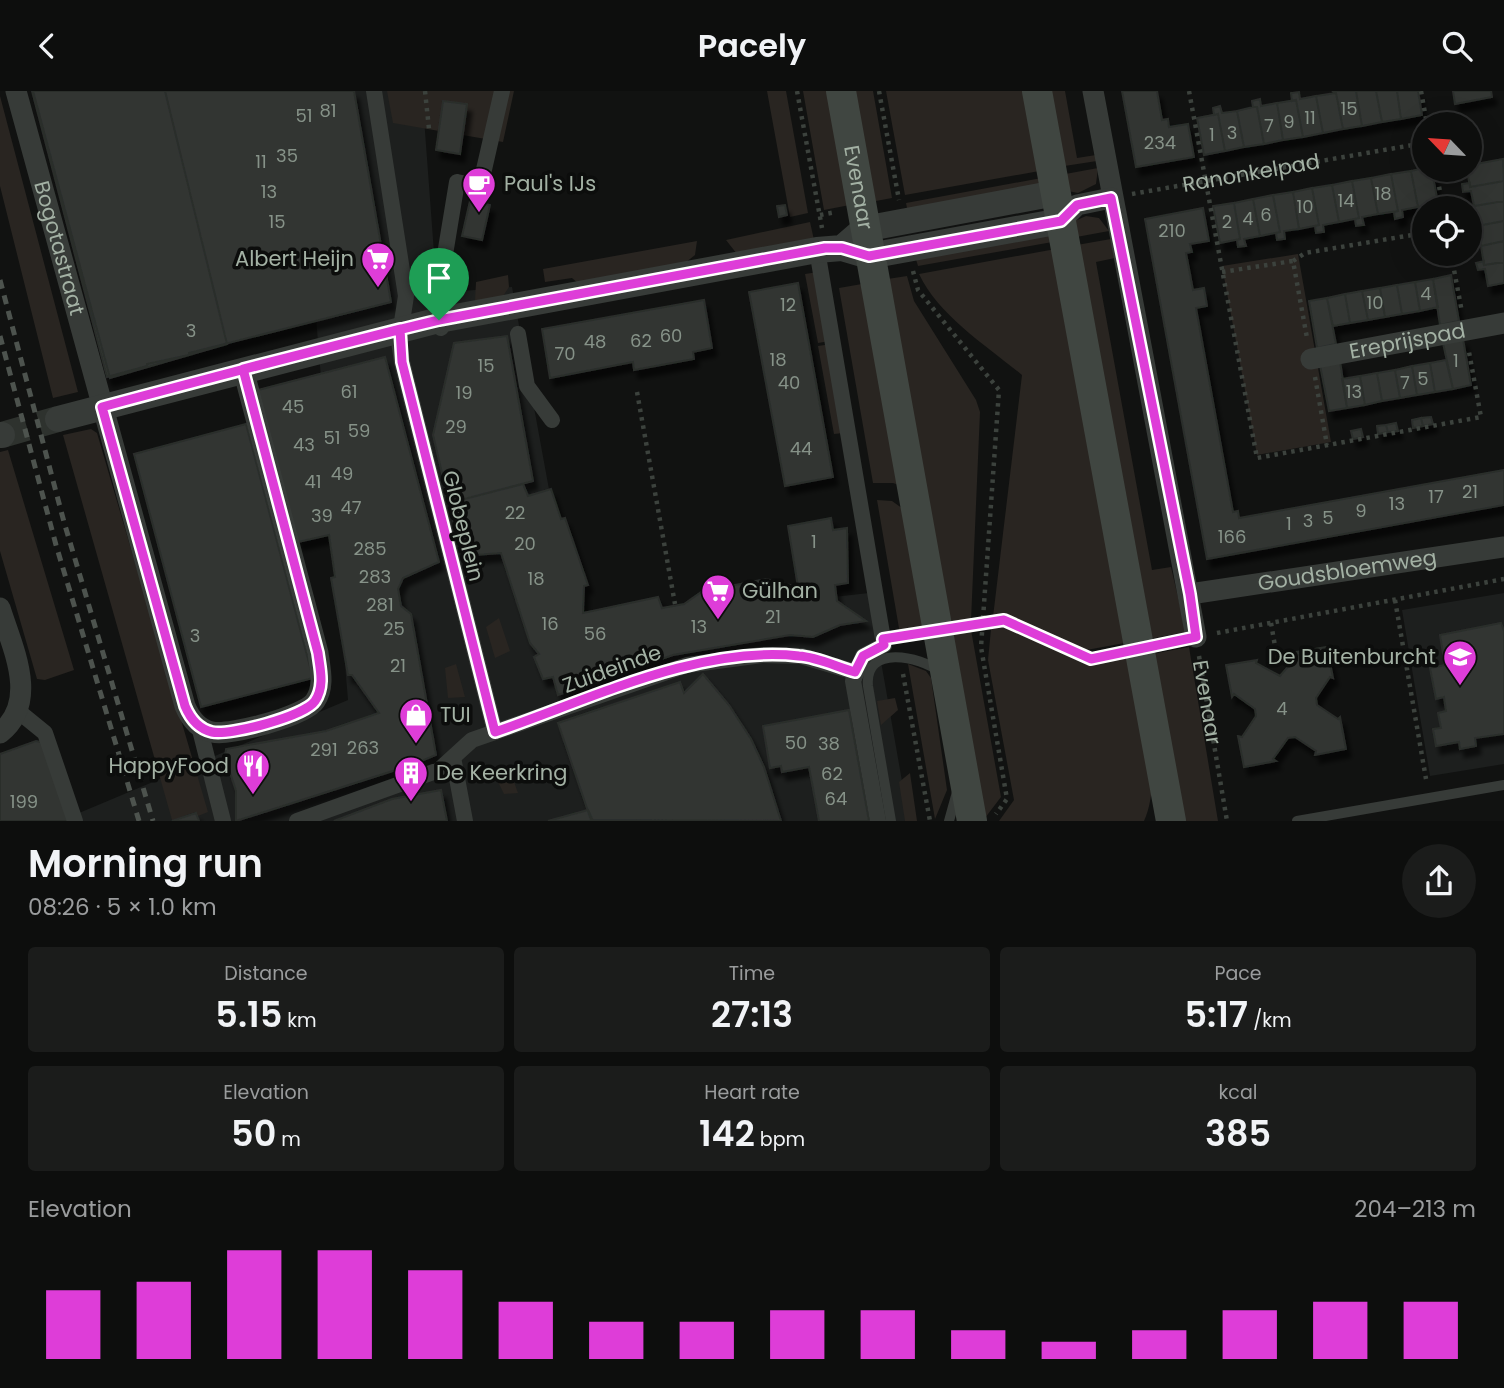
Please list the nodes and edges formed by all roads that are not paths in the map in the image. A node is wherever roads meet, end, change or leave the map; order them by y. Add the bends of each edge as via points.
1 (16, 91) edge
2 (374, 91) edge
3 (502, 91) edge
4 (841, 91) edge
5 (1037, 91) edge
6 (1093, 91) edge
7 (1111, 198) junction
8 (1064, 206) junction
9 (848, 246) junction
10 (1504, 323) edge
11 (440, 325) junction
12 (400, 329) junction
13 (518, 334) dead end
14 (1311, 359) road end
15 (243, 369) junction
16 (102, 407) junction
17 (58, 419) tunnel mouth
18 (552, 420) dead end
19 (1504, 547) edge
20 (1190, 594) junction
21 (0, 608) edge
22 (1196, 637) road end
23 (855, 672) junction
24 (945, 676) junction
25 (18, 712) junction
26 (199, 726) junction
27 (495, 732) junction
28 (0, 733) edge
29 (453, 757) junction
30 (963, 778) junction
31 (1504, 785) edge
32 (1164, 815) edge
33 (75, 821) edge
34 (223, 821) edge
35 (297, 821) edge
36 (465, 821) edge
37 (878, 821) edge
38 (891, 821) edge
39 (949, 821) edge
40 (963, 821) edge
41 (972, 821) edge
42 (1297, 821) edge

1 - 16 street, Bogotastraat
2 - 12 street, Globeplein via 406,296
3 - 11 street via 480,187 457,182 436,309
4 - 9 main road, Evenaar
5 - 8 main road
6 - 7 street, Evenaar
7 - 8 street
7 - 20 street, Evenaar
8 - 9 street via 904,222
8 - 9 street via 908,250
8 - 32 main road via 1163,772
9 - 11 street
9 - 23 street via 884,645 863,656
9 - 24 main road, Evenaar
10 - 14 street, Ereprijspad
11 - 12 street
12 - 15 street
12 - 27 street, Globeplein via 405,375
13 - 18 street via 527,386
15 - 16 street
15 - 26 street via 322,682 314,703 299,715 221,733
16 - 17 street
16 - 26 street, Bogotastraat via 185,706
19 - 20 street, Goudsbloemweg
20 - 22 street, Evenaar
21 - 25 street via 21,682
23 - 27 street, Zuideinde via 801,656 686,659
23 - 37 street via 852,681
24 - 30 main road, Evenaar
24 - 38 lane via 926,661 910,657 879,661 869,673
25 - 28 street
25 - 33 street via 45,733
26 - 34 street
27 - 29 street via 472,740
29 - 35 street via 439,770
29 - 36 street
30 - 39 lane
30 - 40 lane
30 - 41 main road, Evenaar
31 - 42 lane

